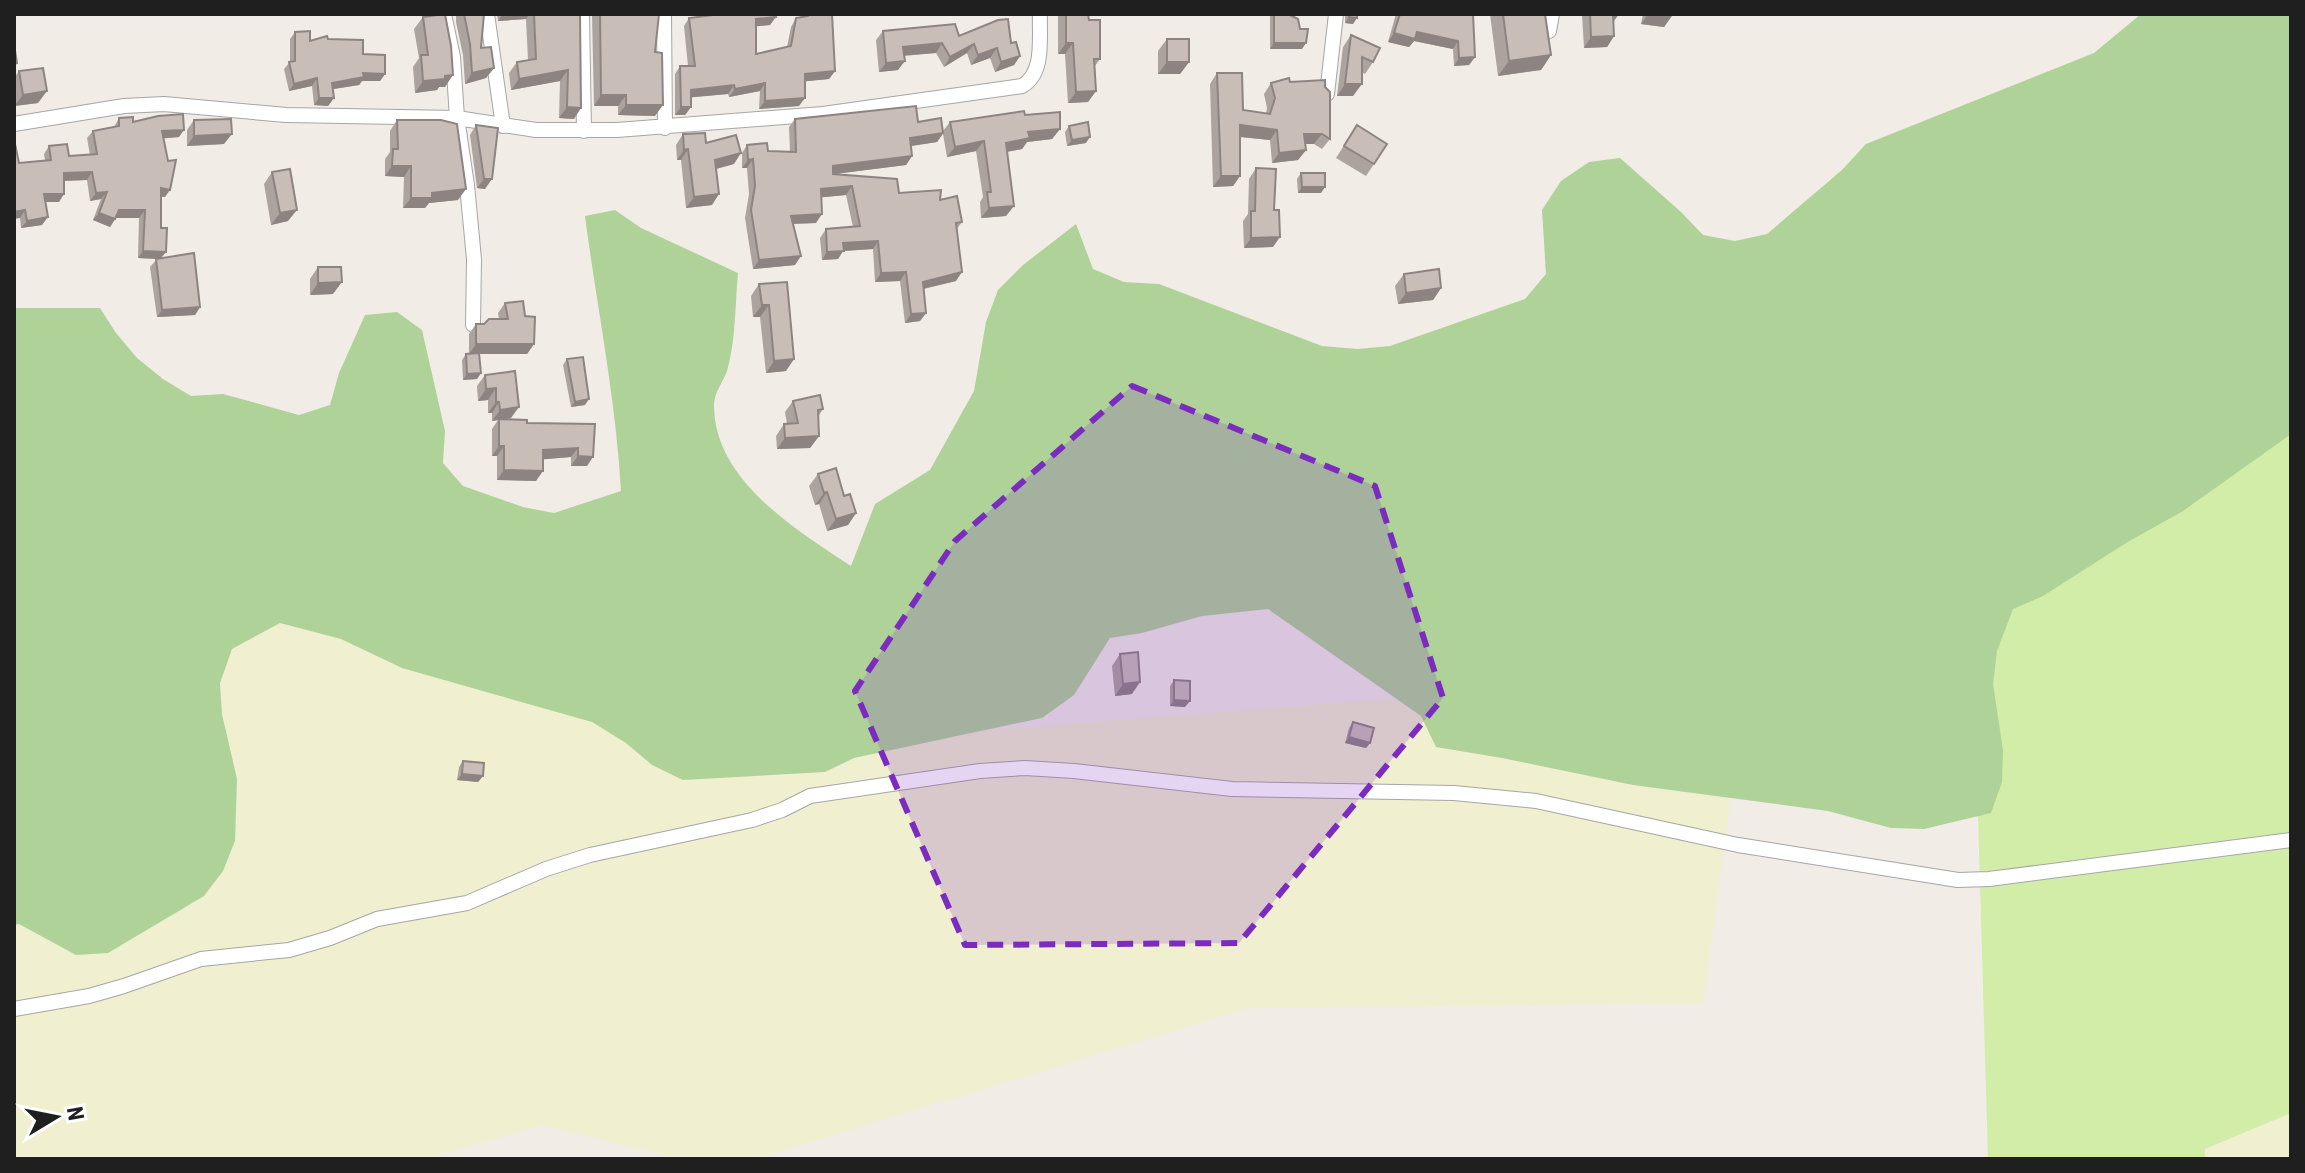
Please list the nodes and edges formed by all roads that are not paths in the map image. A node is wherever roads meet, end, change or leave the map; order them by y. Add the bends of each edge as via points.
1 (444, 14) edge
2 (487, 14) edge
3 (582, 14) edge
4 (664, 14) edge
5 (1040, 14) edge
6 (1336, 14) edge
7 (1552, 14) edge
8 (1549, 31) edge
9 (1327, 94) edge
10 (457, 118) junction
11 (14, 124) edge
12 (503, 126) junction
13 (665, 128) junction
14 (584, 131) junction
15 (473, 325) edge
16 (2291, 840) edge
17 (14, 1009) edge

1 - 10 street
2 - 12 street
3 - 14 street
4 - 13 street
5 - 13 street via 1036,72 1022,86 823,114
6 - 9 street
7 - 8 street
10 - 11 street via 286,115 164,104
10 - 12 street
10 - 15 street via 474,259
12 - 14 street
13 - 14 street
16 - 17 street via 1958,880 1738,845 1536,801 1454,793 1232,789 1037,769 980,771 810,796 752,820 568,861 447,908 377,919 289,950 201,959 113,989

